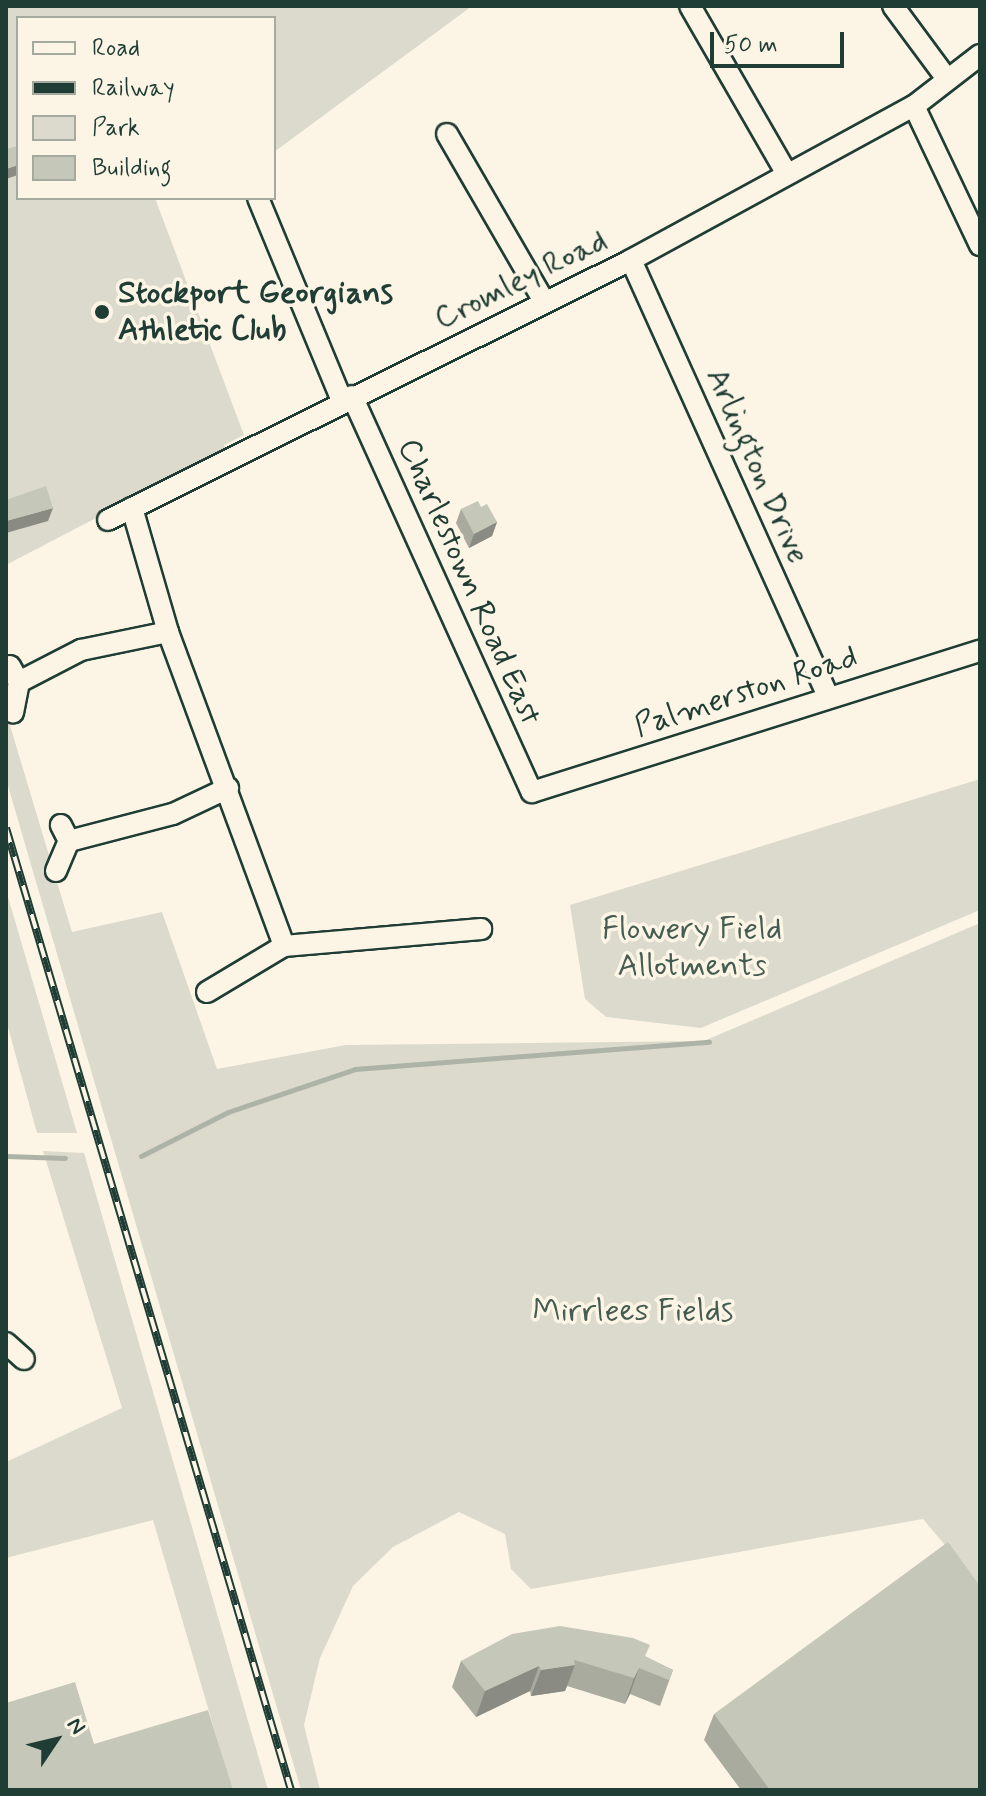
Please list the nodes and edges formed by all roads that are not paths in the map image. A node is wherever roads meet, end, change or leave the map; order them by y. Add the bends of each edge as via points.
1 (690, 6) edge
2 (893, 6) edge
3 (980, 55) edge
4 (947, 79) junction
5 (914, 106) junction
6 (447, 134) dead end
7 (787, 174) junction
8 (259, 200) edge
9 (980, 245) edge
10 (631, 260) junction
11 (544, 301) junction
12 (347, 398) junction
13 (132, 508) junction
14 (108, 520) dead end
15 (168, 632) junction
16 (980, 651) edge
17 (828, 697) junction
18 (13, 712) dead end
19 (228, 788) junction
20 (532, 792) joint
21 (56, 871) dead end
22 (481, 929) dead end
23 (284, 946) junction
24 (207, 992) dead end
25 (6, 1343) edge
26 (24, 1359) dead end

1 - 7 street
2 - 4 street
3 - 4 street, Cromley Road
4 - 5 street, Cromley Road
5 - 7 street, Cromley Road
5 - 9 street
6 - 11 street
7 - 10 street, Cromley Road
8 - 12 street, Charlestown Road East
10 - 11 street, Cromley Road
10 - 17 street, Arlington Drive
11 - 12 street, Cromley Road
12 - 13 street, Cromley Road
12 - 20 street, Charlestown Road East
13 - 14 street, Cromley Road
13 - 15 street
15 - 18 street via 81,650 15,674
15 - 19 street
16 - 17 street, Palmerston Road
17 - 20 street, Palmerston Road
19 - 21 street via 173,814 65,833
19 - 23 street
22 - 23 street
23 - 24 street
25 - 26 street

